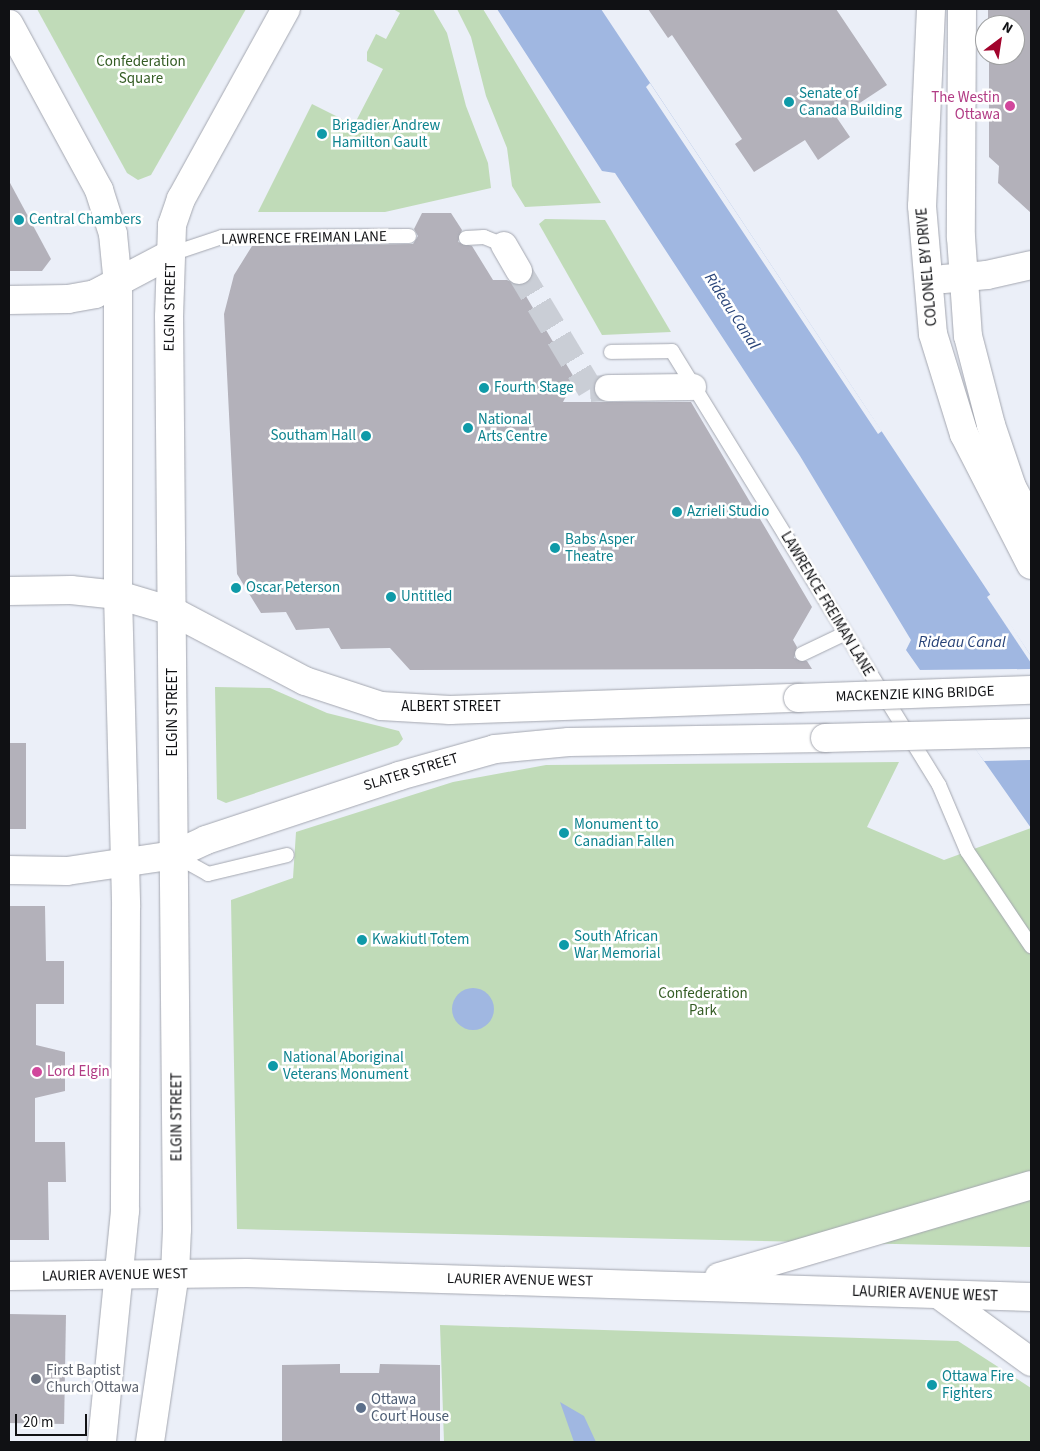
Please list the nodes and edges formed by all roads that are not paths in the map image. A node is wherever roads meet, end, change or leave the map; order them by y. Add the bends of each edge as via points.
1 (286, 9) edge
2 (931, 9) edge
3 (962, 9) edge
4 (9, 24) edge
5 (409, 236) dead end
6 (466, 238) dead end
7 (504, 245) joint
8 (171, 254) junction
9 (1031, 265) edge
10 (519, 272) tunnel mouth
11 (963, 277) junction
12 (925, 280) junction
13 (118, 285) junction
14 (9, 300) edge
15 (611, 352) dead end
16 (693, 387) junction
17 (608, 388) tunnel mouth
18 (1031, 522) edge
19 (1031, 565) edge
20 (9, 591) edge
21 (118, 595) junction
22 (172, 611) junction
23 (844, 634) junction
24 (802, 654) dead end
25 (1031, 690) edge
26 (798, 698) joint
27 (1031, 733) edge
28 (174, 855) junction
29 (287, 855) dead end
30 (126, 865) junction
31 (9, 870) edge
32 (1031, 946) edge
33 (1031, 1185) edge
34 (175, 1273) junction
35 (9, 1276) edge
36 (120, 1276) junction
37 (694, 1284) junction
38 (942, 1297) junction
39 (1031, 1297) edge
40 (1031, 1362) edge
41 (102, 1442) edge
42 (150, 1442) edge

1 - 8 main road, ELGIN STREET via 181,199 172,225
2 - 12 main road, COLONEL BY DRIVE via 922,206
3 - 11 main road
4 - 13 main road via 99,190 113,234
5 - 8 lane, LAWRENCE FREIMAN LANE via 222,237
6 - 7 lane via 484,237
7 - 10 street
8 - 13 main road
8 - 22 main road, ELGIN STREET
9 - 11 main road
11 - 12 main road
11 - 18 main road via 976,375 1012,487
12 - 19 main road, COLONEL BY DRIVE via 933,334 964,434
13 - 14 main road via 68,299
13 - 21 main road
15 - 16 lane, LAWRENCE FREIMAN LANE via 672,351
16 - 17 street
16 - 23 lane, LAWRENCE FREIMAN LANE
20 - 21 main road, ALBERT STREET via 71,590
21 - 22 main road, ALBERT STREET
21 - 30 main road
22 - 26 main road, ALBERT STREET via 305,681 381,706 450,710
22 - 28 main road, ELGIN STREET
23 - 24 lane
23 - 32 lane, LAWRENCE FREIMAN LANE via 939,786 967,851
25 - 26 main road, MACKENZIE KING BRIDGE, bridge
27 - 28 main road, SLATER STREET, bridge via 568,742 495,749 398,776 206,840
28 - 29 lane via 208,874
28 - 30 main road, SLATER STREET
28 - 34 main road, ELGIN STREET via 178,1138
30 - 31 main road, SLATER STREET
30 - 36 main road via 125,1212
33 - 37 main road
34 - 36 main road, LAURIER AVENUE WEST
34 - 37 main road, LAURIER AVENUE WEST
34 - 42 main road, ELGIN STREET
35 - 36 main road, LAURIER AVENUE WEST
36 - 41 main road
37 - 38 main road, LAURIER AVENUE WEST
38 - 39 main road, LAURIER AVENUE WEST
38 - 40 main road

